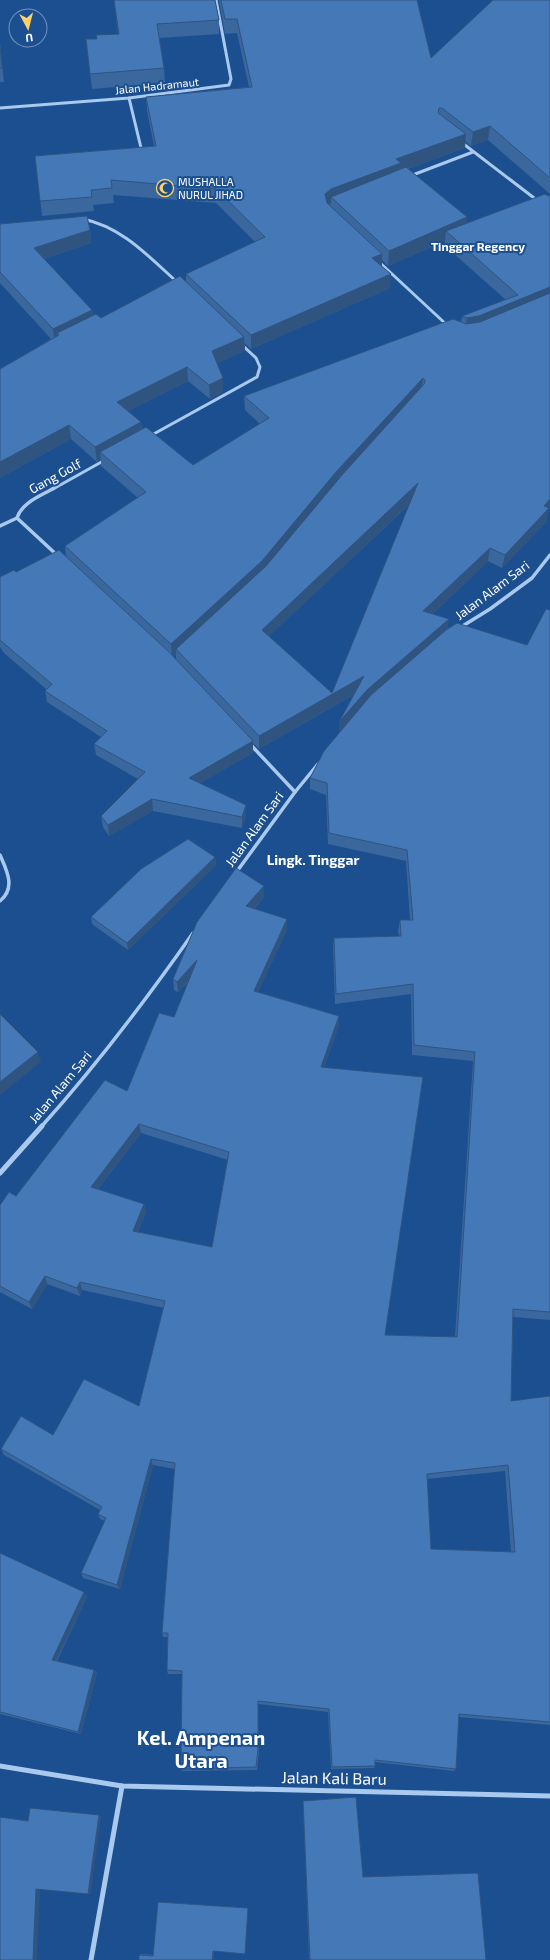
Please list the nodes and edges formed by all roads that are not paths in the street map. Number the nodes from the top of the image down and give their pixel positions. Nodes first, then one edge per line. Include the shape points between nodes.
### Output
1 (216, 0) edge
2 (130, 98) junction
3 (0, 108) edge
4 (456, 138) edge
5 (473, 152) junction
6 (143, 156) edge
7 (406, 178) edge
8 (543, 205) edge
9 (77, 219) edge
10 (374, 257) edge
11 (172, 288) edge
12 (453, 331) edge
13 (239, 342) edge
14 (145, 438) edge
15 (110, 458) edge
16 (17, 518) junction
17 (0, 526) edge
18 (550, 555) edge
19 (62, 560) edge
20 (460, 628) edge
21 (247, 741) edge
22 (321, 761) edge
23 (295, 792) junction
24 (0, 856) edge
25 (232, 878) edge
26 (0, 901) edge
27 (196, 929) edge
28 (0, 1173) edge
29 (0, 1766) edge
30 (122, 1786) junction
31 (550, 1796) edge
32 (91, 1960) edge

1 - 2 street, Jalan Hadramaut via 231,80 229,85
2 - 3 street, Jalan Hadramaut
2 - 6 street
4 - 5 street
5 - 7 street
5 - 8 street
9 - 11 street via 94,220 124,236 179,284
10 - 12 street
13 - 14 street via 256,358 260,367 257,377
15 - 16 street, Gang Golf via 26,504
16 - 17 street
16 - 19 street
18 - 20 street, Jalan Alam Sari via 532,578
21 - 23 street
22 - 23 street, Jalan Alam Sari
23 - 25 street, Jalan Alam Sari
24 - 26 street via 10,875 10,886
27 - 28 street, Jalan Alam Sari via 62,1105
29 - 30 street, Jalan Kali Baru
30 - 31 street, Jalan Kali Baru
30 - 32 street

